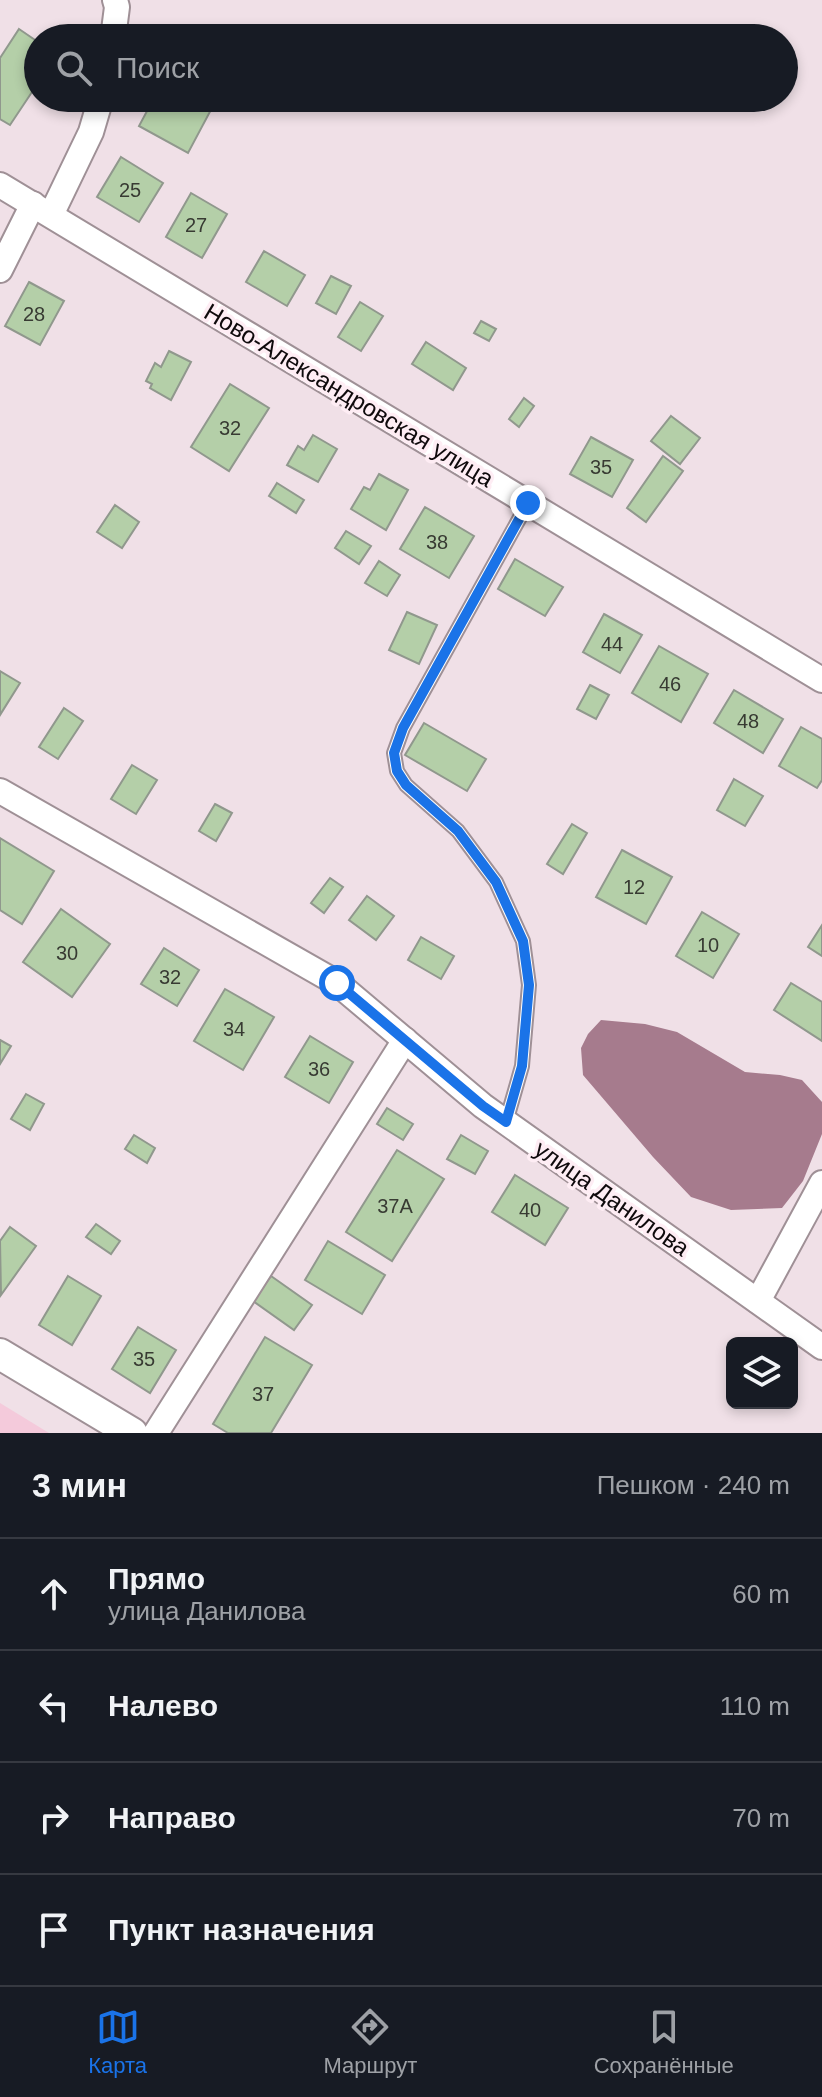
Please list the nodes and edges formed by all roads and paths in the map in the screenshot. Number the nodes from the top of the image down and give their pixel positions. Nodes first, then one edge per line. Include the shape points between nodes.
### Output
1 (115, 0) edge
2 (115, 24) edge
3 (97, 112) edge
4 (0, 185) edge
5 (42, 210) junction
6 (0, 270) edge
7 (528, 503) junction
8 (822, 680) edge
9 (0, 791) edge
10 (405, 1040) junction
11 (506, 1122) junction
12 (822, 1183) edge
13 (758, 1301) junction
14 (822, 1347) edge
15 (0, 1354) edge
16 (132, 1433) edge
17 (156, 1433) edge

1 - 2 street
3 - 5 street via 91,132
4 - 5 street, Ново-Александровская улица
5 - 6 street
5 - 7 street, Ново-Александровская улица
7 - 8 street, Ново-Александровская улица
7 - 11 lane via 394,753 406,785 458,831 496,882 523,941 529,985 522,1066
9 - 10 street, улица Данилова via 337,983
10 - 11 street, улица Данилова
10 - 17 street
11 - 13 street, улица Данилова
12 - 13 street
13 - 14 street, улица Данилова
15 - 16 street

